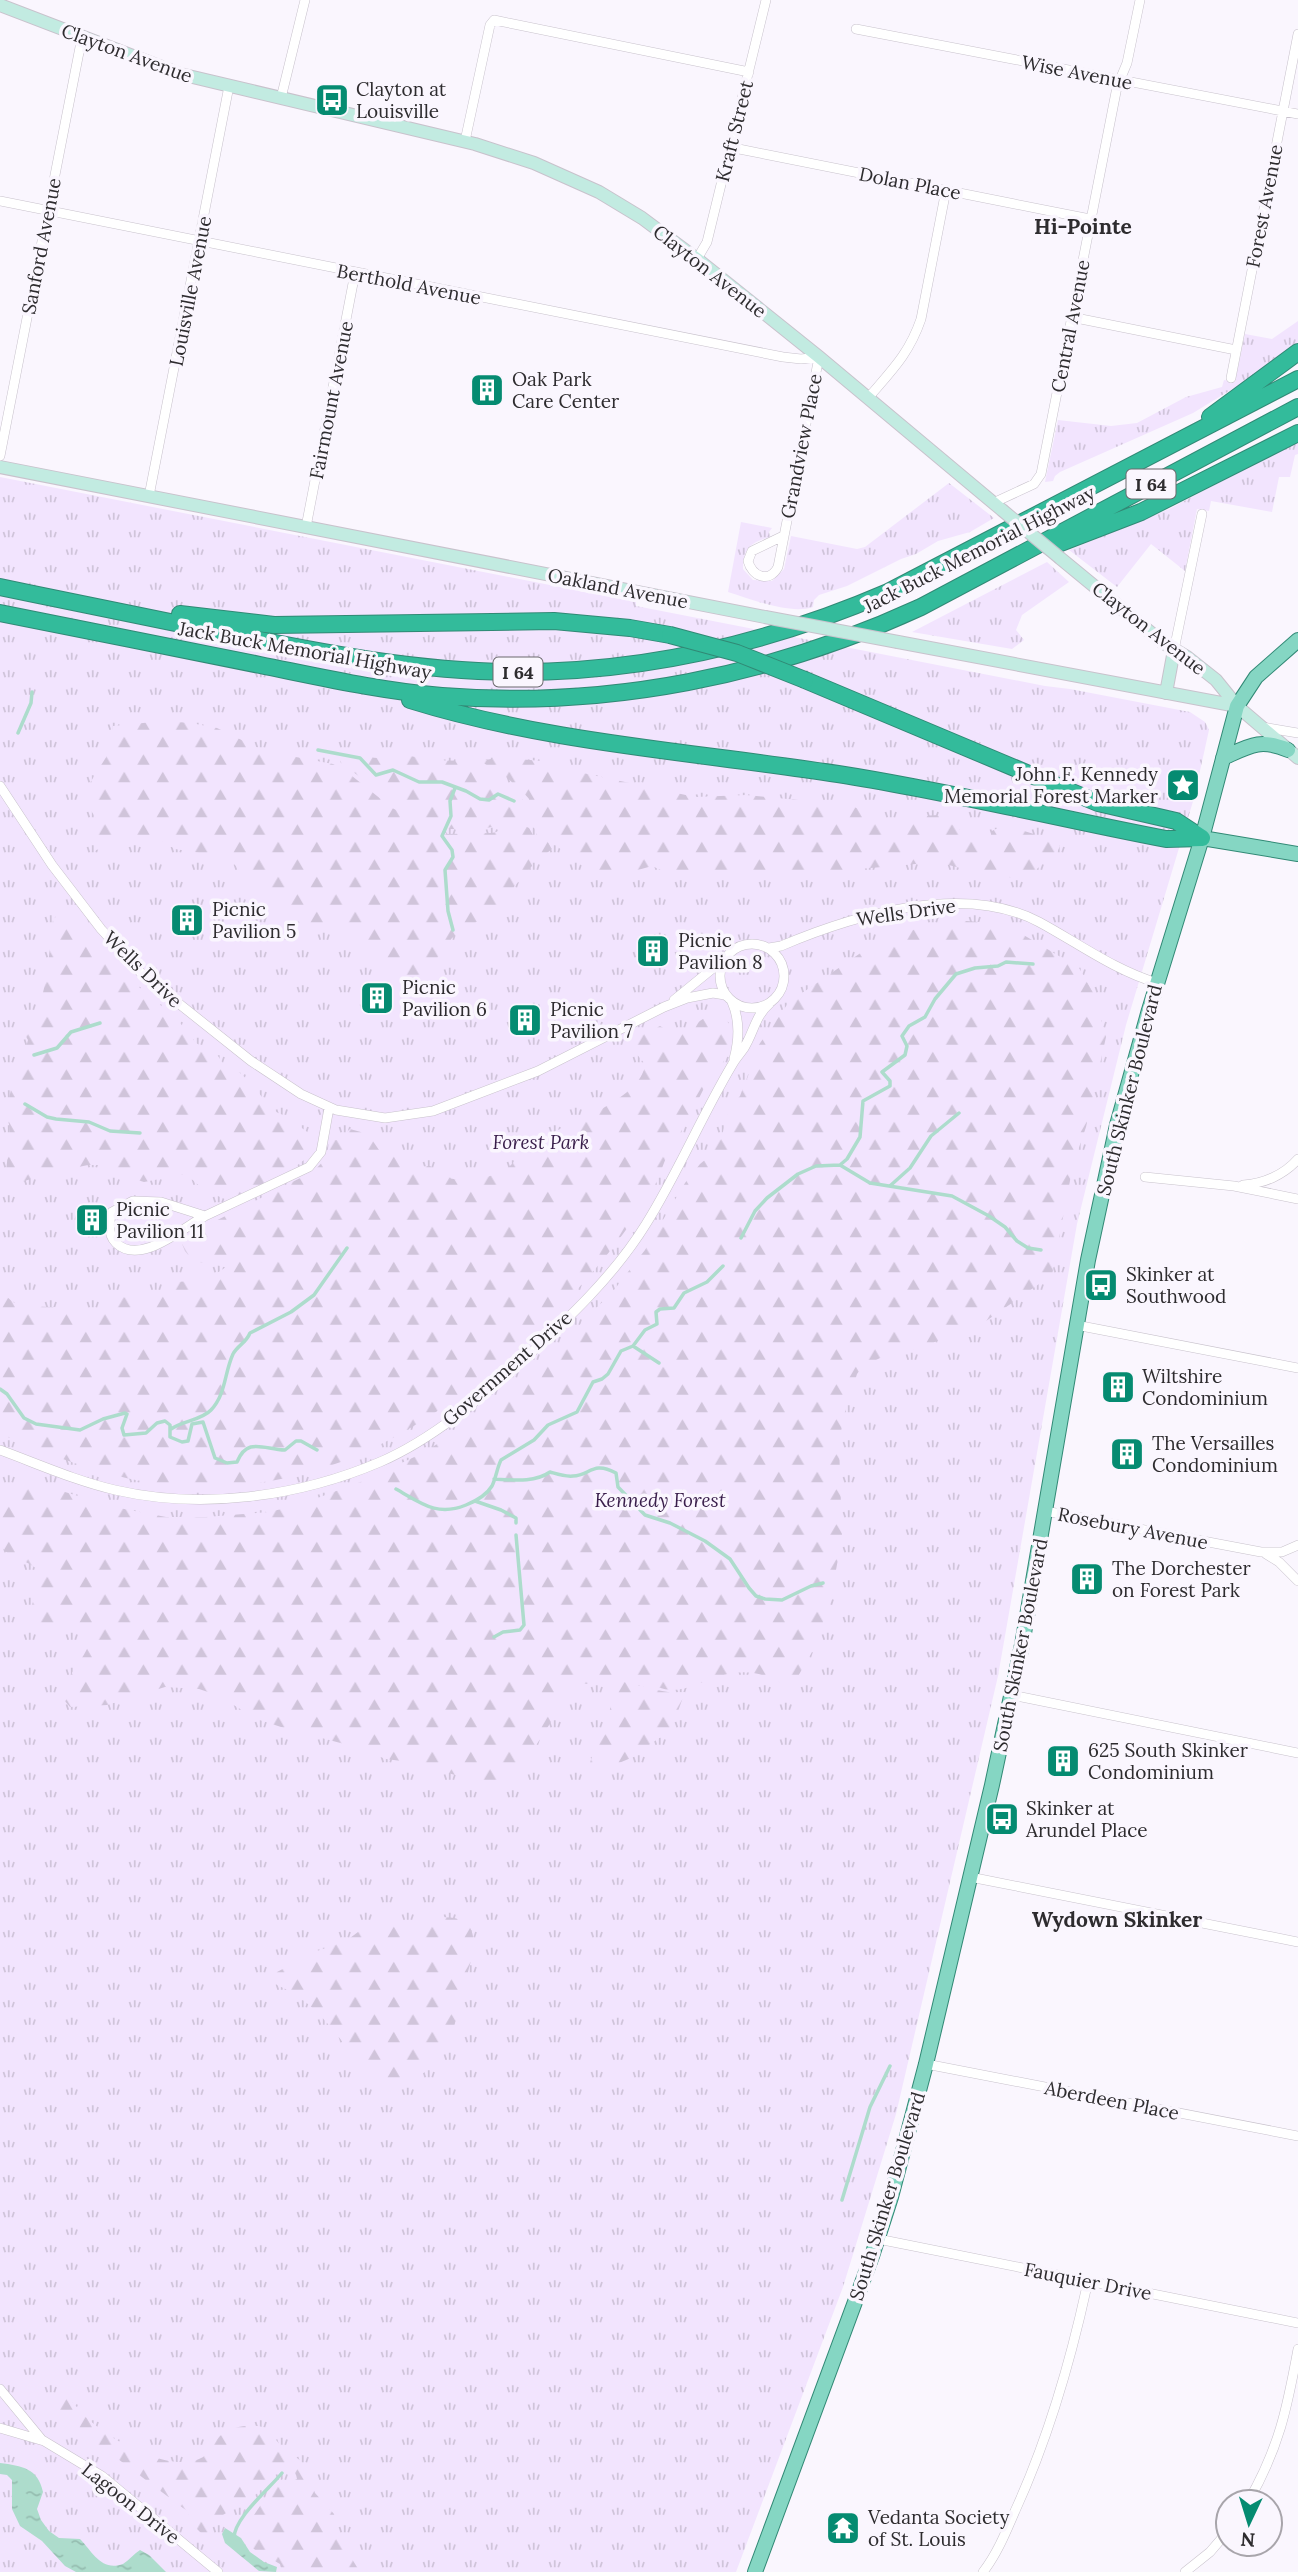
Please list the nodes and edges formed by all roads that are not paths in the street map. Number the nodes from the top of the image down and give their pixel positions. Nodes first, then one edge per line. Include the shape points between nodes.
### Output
1 (305, 0) edge
2 (766, 0) edge
3 (1140, 0) edge
4 (4, 4) edge
5 (856, 29) dead end
6 (1298, 34) edge
7 (82, 37) junction
8 (749, 72) junction
9 (1119, 80) junction
10 (229, 86) junction
11 (281, 99) junction
12 (1283, 111) junction
13 (1298, 114) edge
14 (465, 141) junction
15 (729, 148) junction
16 (946, 190) junction
17 (0, 201) edge
18 (48, 211) junction
19 (1090, 219) junction
20 (200, 241) junction
21 (697, 259) junction
22 (355, 273) junction
23 (1071, 317) junction
24 (1236, 350) junction
25 (1298, 352) edge
26 (819, 357) junction
27 (1230, 378) dead end
28 (1298, 379) edge
29 (868, 398) junction
30 (1298, 407) edge
31 (1298, 433) edge
32 (1191, 435) junction
33 (0, 456) edge
34 (0, 467) edge
35 (149, 496) junction
36 (998, 507) junction
37 (1202, 514) dead end
38 (306, 527) junction
39 (783, 536) junction
40 (1004, 562) junction
41 (0, 587) edge
42 (104, 608) junction
43 (0, 613) edge
44 (1298, 640) edge
45 (1174, 650) junction
46 (365, 686) junction
47 (1166, 693) junction
48 (1237, 706) junction
49 (1262, 727) junction
50 (1298, 733) edge
51 (1293, 754) edge
52 (1223, 758) junction
53 (0, 786) edge
54 (1202, 838) junction
55 (1298, 854) edge
56 (769, 948) junction
57 (725, 958) junction
58 (1157, 983) junction
59 (730, 1000) junction
60 (769, 1003) junction
61 (664, 1007) junction
62 (732, 1064) junction
63 (328, 1108) junction
64 (1298, 1159) edge
65 (1145, 1177) dead end
66 (1234, 1186) junction
67 (1298, 1199) edge
68 (205, 1216) junction
69 (1076, 1325) junction
70 (1298, 1368) edge
71 (0, 1450) edge
72 (1045, 1511) junction
73 (1298, 1545) edge
74 (1261, 1552) junction
75 (1298, 1581) edge
76 (1012, 1695) junction
77 (1298, 1753) edge
78 (970, 1877) junction
79 (1298, 1942) edge
80 (926, 2064) junction
81 (1298, 2136) edge
82 (878, 2239) junction
83 (1088, 2281) junction
84 (1298, 2323) edge
85 (1298, 2349) edge
86 (0, 2389) edge
87 (0, 2428) edge
88 (44, 2441) junction
89 (1256, 2488) edge
90 (1214, 2547) edge
91 (218, 2572) edge
92 (755, 2572) edge
93 (983, 2572) edge
94 (1185, 2572) edge

1 - 11 street
2 - 8 street, Kraft Street
3 - 9 street, Central Avenue
4 - 7 street, Clayton Avenue
5 - 9 street, Wise Avenue
6 - 12 street, Forest Avenue
7 - 10 street, Clayton Avenue via 162,69
7 - 18 street, Sanford Avenue
8 - 14 street via 494,20
8 - 15 street, Kraft Street
9 - 12 street, Wise Avenue
9 - 19 street, Central Avenue
10 - 11 street, Clayton Avenue
10 - 20 street, Louisville Avenue
11 - 14 street, Clayton Avenue
12 - 13 street, Wise Avenue
12 - 24 street, Forest Avenue
14 - 21 street, Clayton Avenue via 534,163 599,192
15 - 16 street, Dolan Place
15 - 21 street, Kraft Street via 707,242
16 - 19 street, Dolan Place
16 - 29 street via 916,335 909,350
17 - 18 street, Berthold Avenue
18 - 20 street, Berthold Avenue
18 - 33 street, Sanford Avenue
19 - 23 street, Central Avenue
20 - 22 street, Berthold Avenue
20 - 35 street, Louisville Avenue
21 - 26 street, Clayton Avenue
22 - 26 street, Berthold Avenue via 783,357
22 - 38 street, Fairmount Avenue
23 - 24 street
23 - 36 street, Central Avenue via 1041,474 1034,484
24 - 27 street, Forest Avenue
25 - 32 highway
26 - 29 street, Clayton Avenue
26 - 39 street, Grandview Place
28 - 32 highway, Jack Buck Memorial Highway / I 64
29 - 36 street, Clayton Avenue
30 - 40 highway, Jack Buck Memorial Highway / I 64
31 - 40 highway via 1141,512
32 - 42 highway, Jack Buck Memorial Highway / I 64 via 934,570 853,607 704,653 556,671 441,668 328,653
34 - 35 street, Oakland Avenue
35 - 38 street, Oakland Avenue
36 - 45 street, Clayton Avenue, bridge
37 - 45 street
38 - 47 street, Oakland Avenue, bridge
39 - 39 street, Grandview Place via 752,551 748,561 753,572 764,577 775,573
40 - 46 highway, Jack Buck Memorial Highway / I 64 via 921,607 848,639 692,682 592,696 516,699 440,696
41 - 42 highway, Jack Buck Memorial Highway / I 64
42 - 54 highway, bridge via 274,625 554,621 670,635 737,653 1098,803 1176,821
43 - 46 highway, Jack Buck Memorial Highway / I 64
44 - 48 main road, South Skinker Boulevard via 1256,677
45 - 47 street
45 - 48 street, Clayton Avenue via 1216,680
46 - 54 highway via 456,714 526,728 843,775 1172,840
47 - 48 street, Oakland Avenue
48 - 49 street, Clayton Avenue
48 - 52 main road, South Skinker Boulevard
49 - 50 street
49 - 51 street, Clayton Avenue
51 - 52 main road via 1270,743 1258,743
52 - 54 main road, South Skinker Boulevard
53 - 63 street, Wells Drive via 52,865 126,958 251,1061
54 - 55 main road
54 - 58 main road, South Skinker Boulevard
56 - 57 street via 740,946
56 - 58 street, Wells Drive via 854,918 973,904 1037,921 1119,968
56 - 60 street via 785,975 781,991
57 - 59 street via 721,983
57 - 61 street, Wells Drive
58 - 69 main road, South Skinker Boulevard via 1112,1145
59 - 60 street via 755,1008
59 - 61 street, Wells Drive via 720,993 707,993
59 - 62 street, Government Drive via 738,1027
60 - 62 street, Government Drive via 757,1016
61 - 63 street, Wells Drive via 538,1071 433,1111 385,1118
62 - 71 street, Government Drive via 645,1227 591,1295 463,1410 380,1461 283,1491 238,1498 191,1498 114,1490
63 - 68 street via 320,1152 309,1167
64 - 66 street via 1283,1172 1254,1185
65 - 66 street
66 - 67 street
68 - 68 street via 148,1249 133,1252 113,1239 110,1225 112,1212 140,1200
69 - 70 street
69 - 72 main road, South Skinker Boulevard
72 - 74 street, Rosebury Avenue
72 - 76 main road, South Skinker Boulevard
73 - 74 street via 1282,1552
74 - 75 street
76 - 77 street
76 - 78 main road, South Skinker Boulevard
78 - 79 street
78 - 80 main road, South Skinker Boulevard
80 - 81 street, Aberdeen Place
80 - 82 main road, South Skinker Boulevard
82 - 83 street, Fauquier Drive
82 - 92 main road, South Skinker Boulevard
83 - 84 street, Fauquier Drive
83 - 93 street via 1066,2375 1042,2446
85 - 89 street via 1282,2430
86 - 88 street
87 - 88 street, Lagoon Drive
88 - 91 street, Lagoon Drive via 102,2476
90 - 94 street

